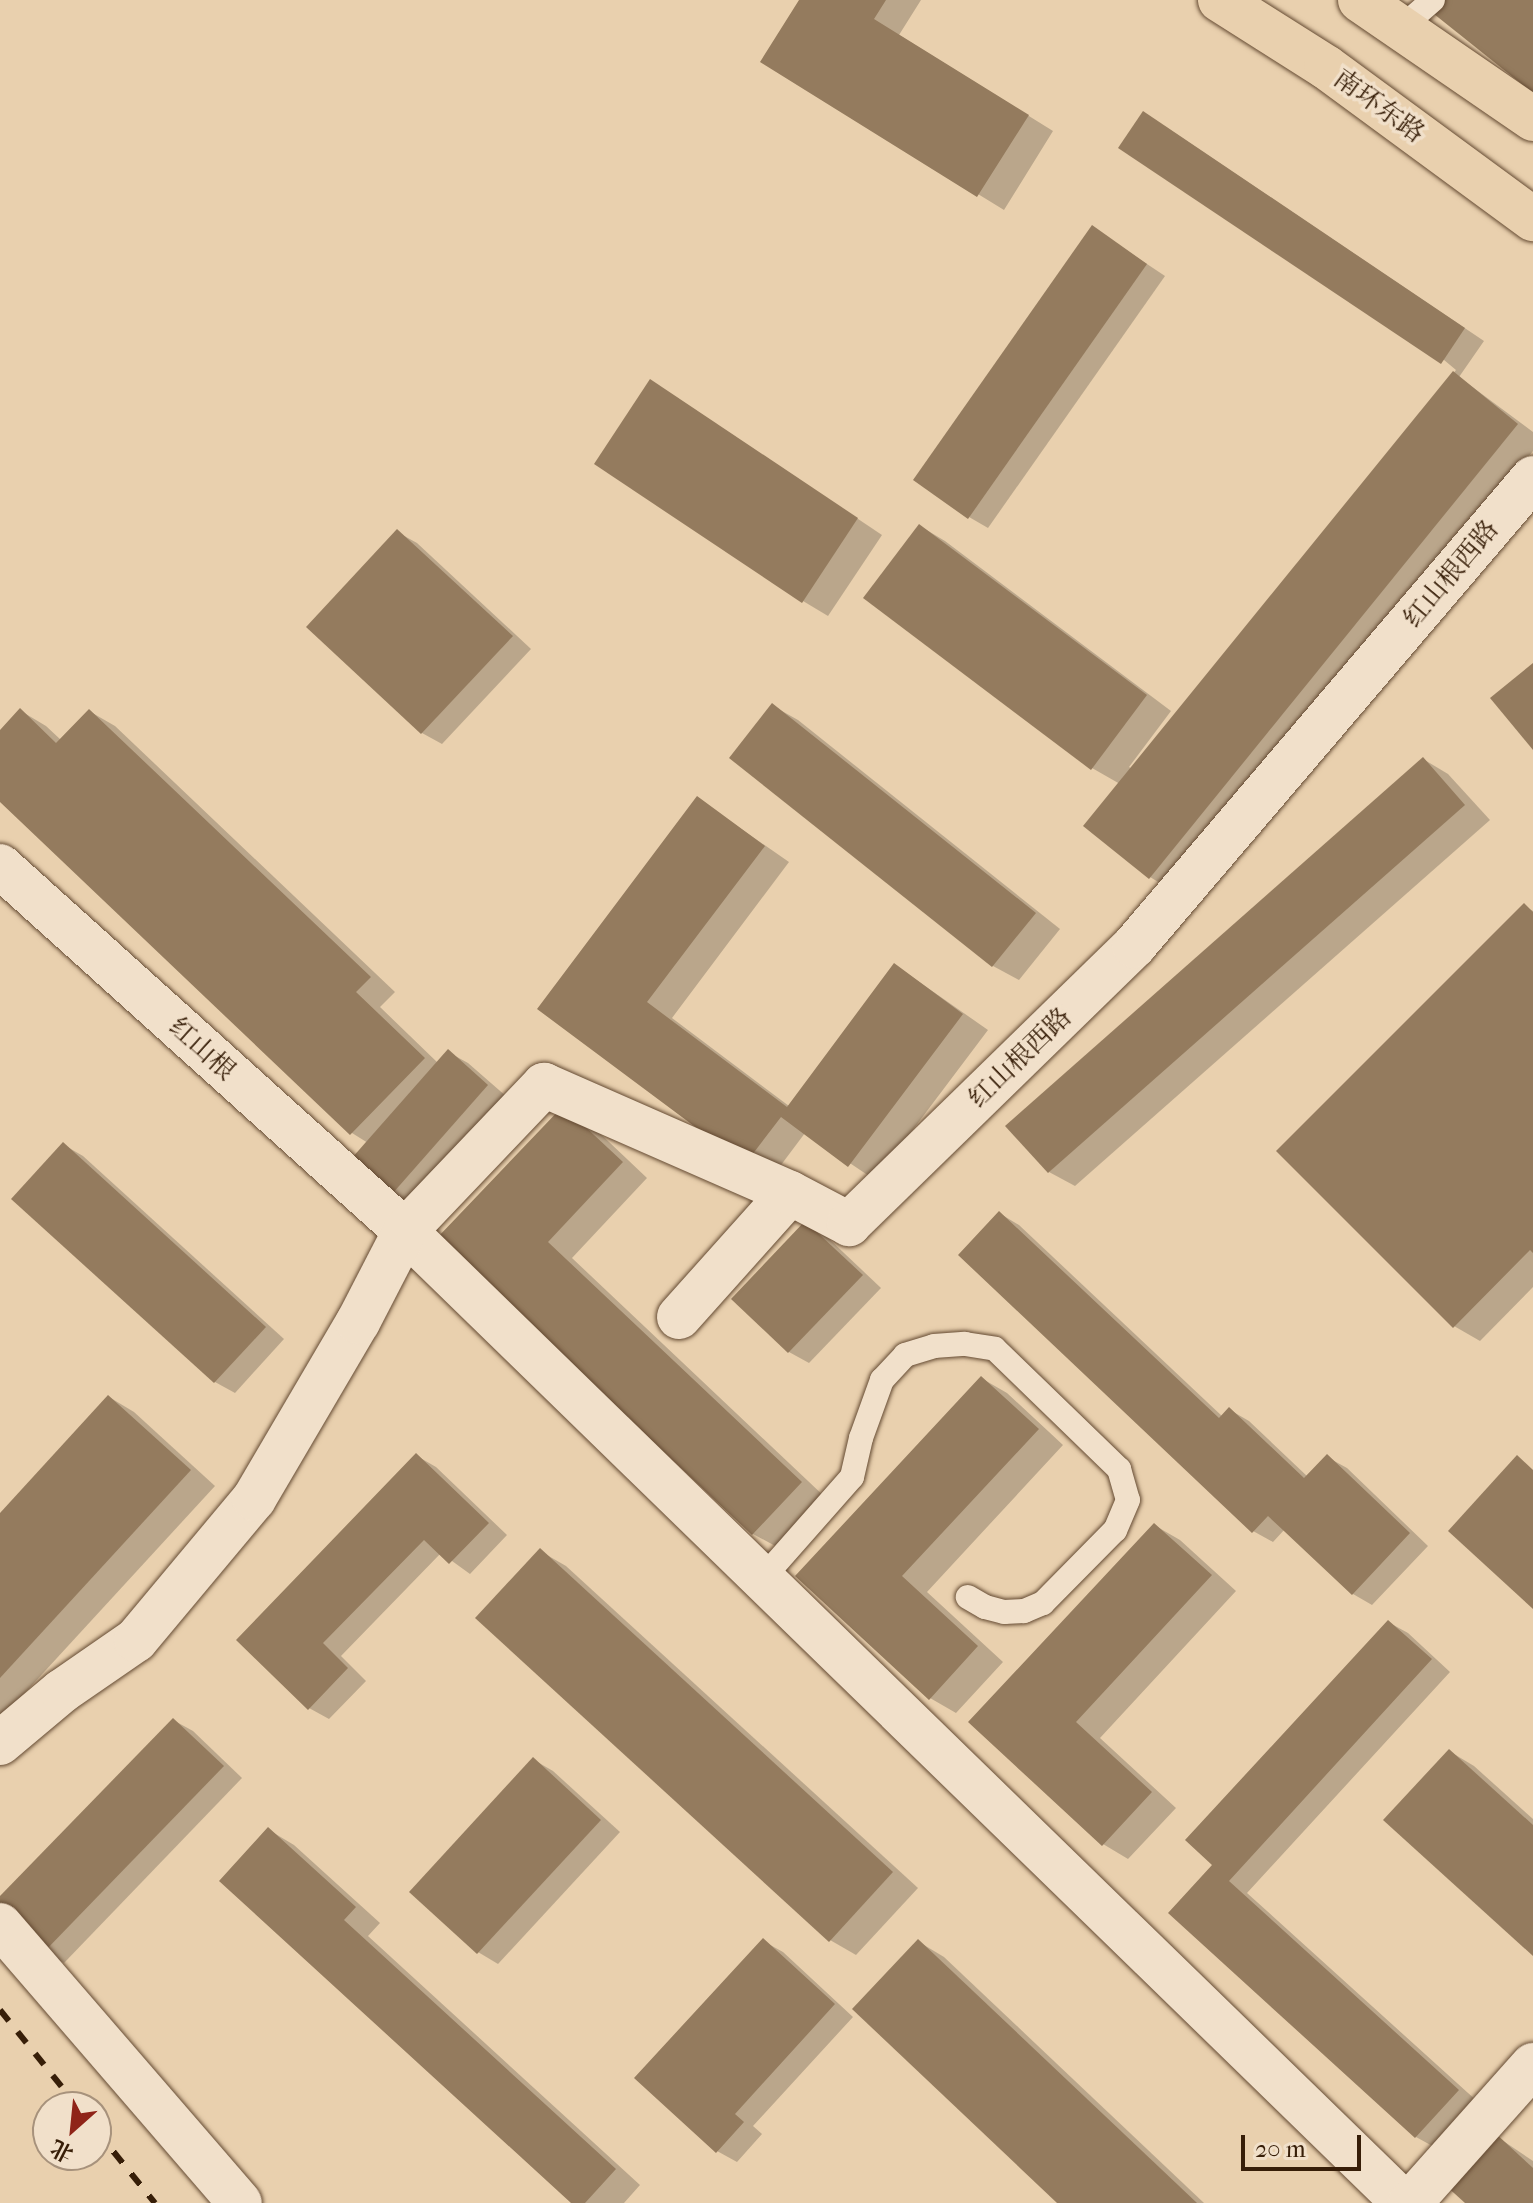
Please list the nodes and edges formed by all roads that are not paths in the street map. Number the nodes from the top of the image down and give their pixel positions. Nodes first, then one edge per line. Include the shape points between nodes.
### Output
1 (1220, 0) edge
2 (1360, 0) edge
3 (1418, 14) edge
4 (1533, 119) edge
5 (1533, 219) edge
6 (1533, 478) edge
7 (0, 866) edge
8 (790, 1193) junction
9 (405, 1231) junction
10 (679, 1317) dead end
11 (762, 1579) junction
12 (968, 1597) dead end
13 (0, 1743) edge
14 (0, 1925) edge
15 (1533, 2065) edge
16 (240, 2203) edge
17 (1404, 2203) edge
18 (1410, 2203) edge

1 - 5 highway, 南环东路 via 1326,67
2 - 3 highway
3 - 4 highway
6 - 8 street, 红山根西路 via 1134,946 849,1224
7 - 9 street, 红山根
8 - 9 street, 红山根西路 via 544,1085
8 - 10 street
9 - 11 street, 红山根
9 - 13 street via 254,1499 136,1640 62,1691
11 - 12 lane via 852,1477 882,1380 905,1355 965,1344 995,1349 1119,1469 1128,1500 1115,1530 1043,1603 1004,1612
11 - 17 street, 红山根
14 - 16 street
15 - 18 street

